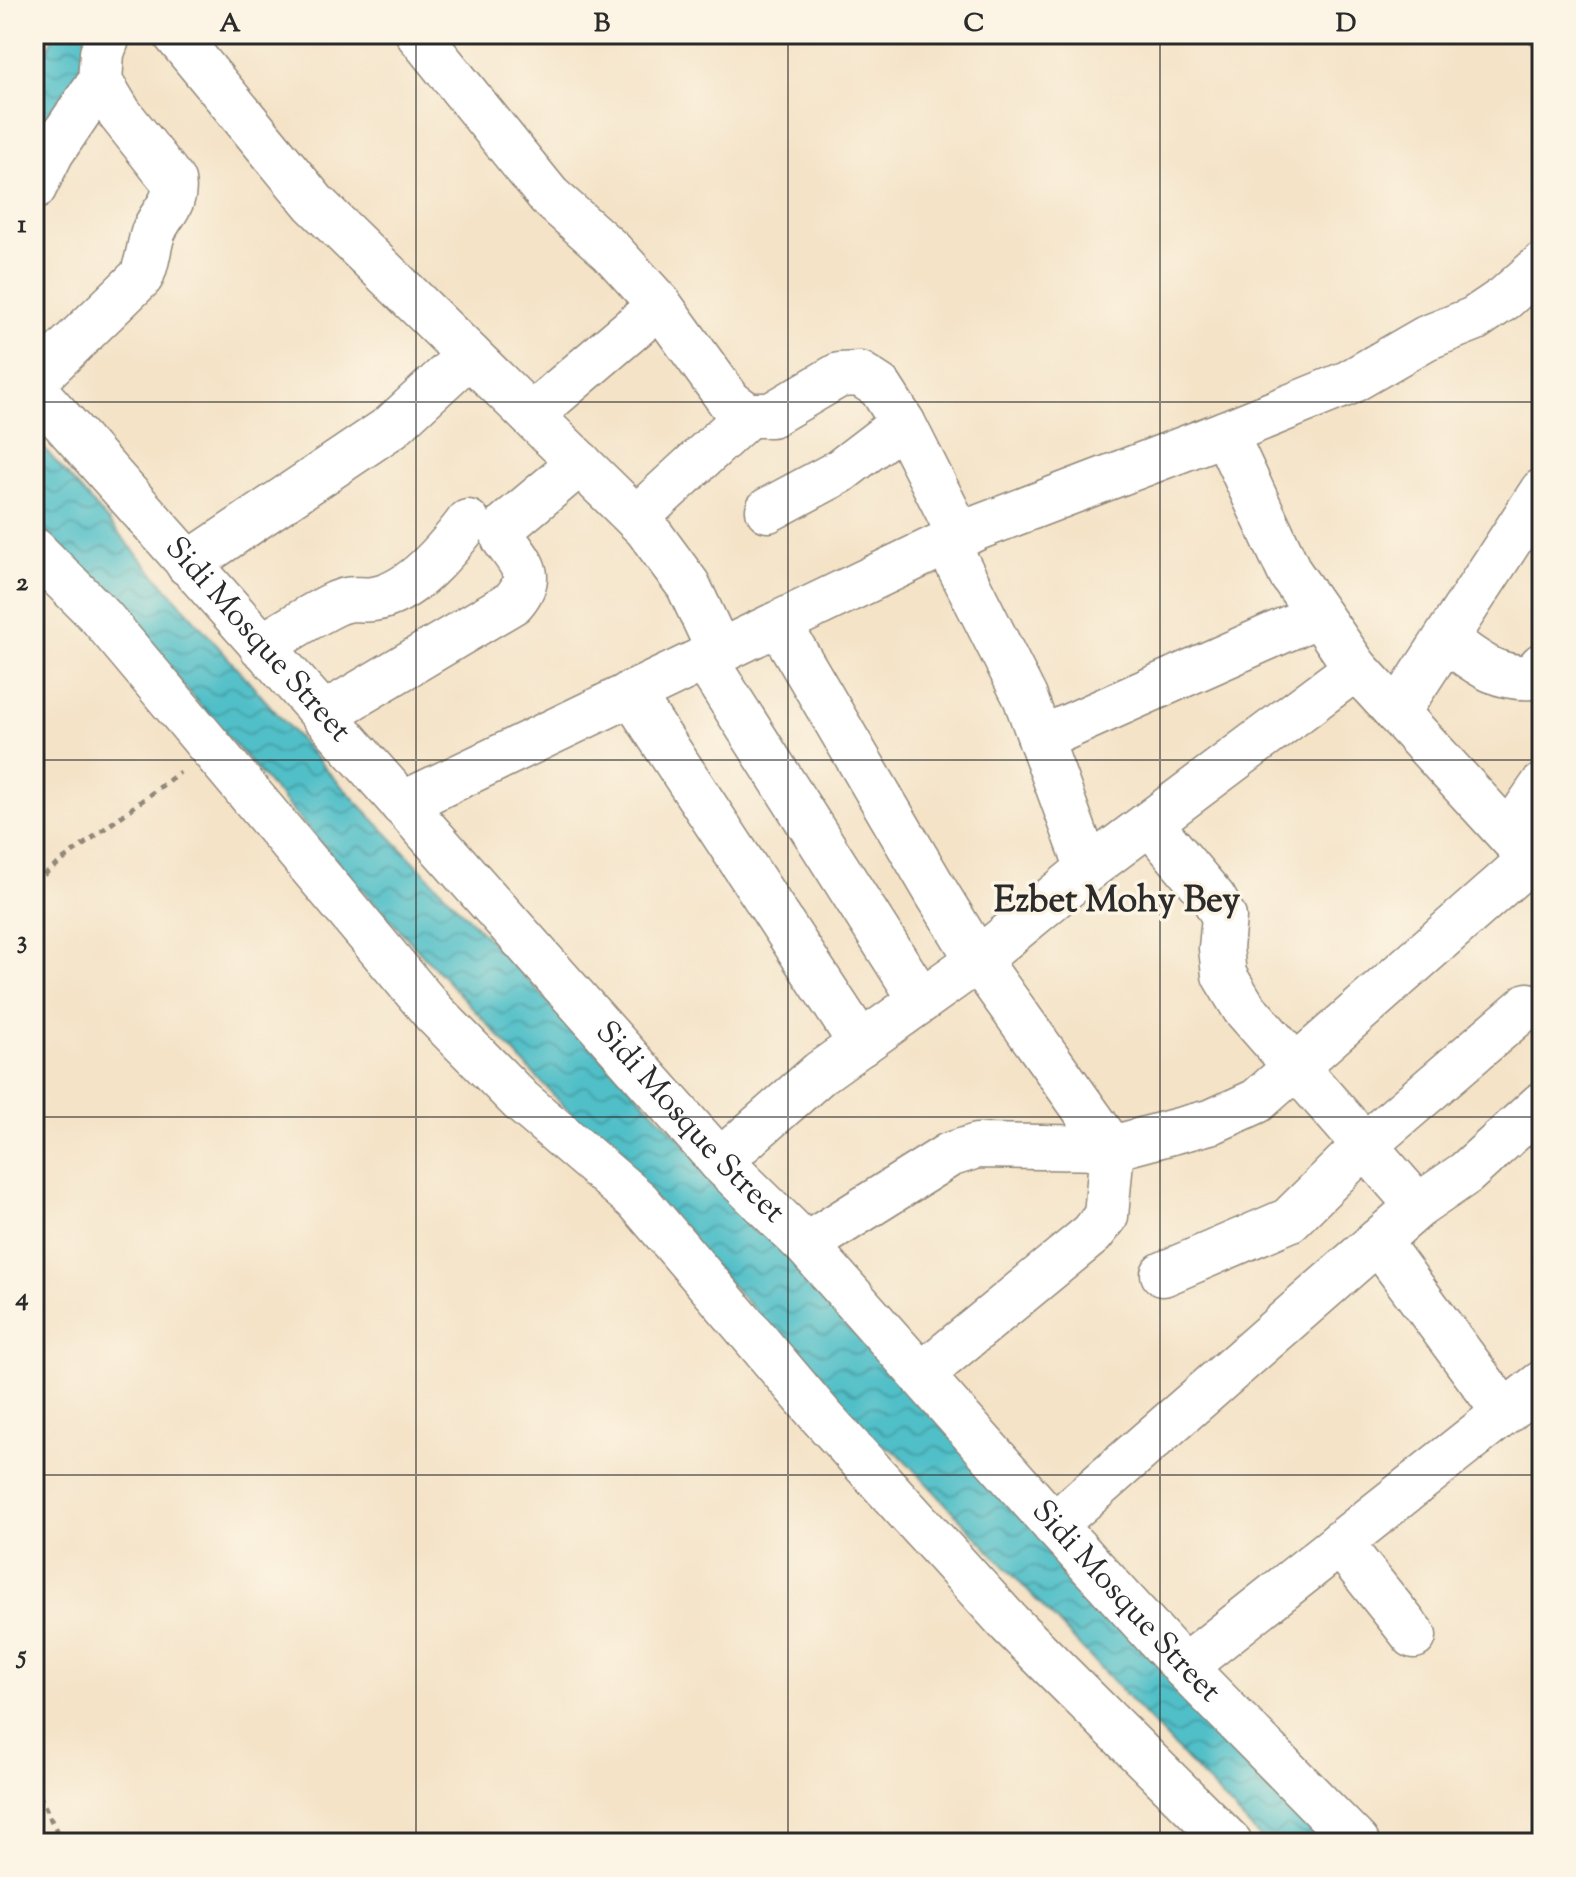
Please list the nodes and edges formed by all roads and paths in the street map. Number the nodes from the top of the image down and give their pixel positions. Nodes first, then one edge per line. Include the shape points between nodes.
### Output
1 (109, 34) edge
2 (175, 34) edge
3 (418, 34) edge
4 (1521, 34) edge
5 (1542, 50) edge
6 (100, 81) junction
7 (34, 188) edge
8 (1542, 265) edge
9 (660, 305) junction
10 (469, 355) junction
11 (34, 381) edge
12 (34, 389) edge
13 (531, 415) junction
14 (748, 415) junction
15 (903, 423) junction
16 (1225, 433) junction
17 (580, 463) junction
18 (1542, 491) edge
19 (768, 510) dead end
20 (636, 518) junction
21 (468, 522) dead end
22 (954, 539) junction
23 (34, 550) edge
24 (188, 564) junction
25 (1318, 615) junction
26 (779, 624) junction
27 (1446, 640) junction
28 (261, 646) junction
29 (711, 654) junction
30 (1542, 665) edge
31 (1356, 668) junction
32 (631, 693) junction
33 (1397, 713) junction
34 (323, 715) junction
35 (1040, 739) junction
36 (210, 748) junction
37 (1542, 786) edge
38 (402, 804) junction
39 (1150, 823) junction
40 (1528, 855) edge
41 (1088, 869) junction
42 (34, 882) edge
43 (978, 960) junction
44 (921, 1000) junction
45 (1528, 1005) dead end
46 (861, 1044) junction
47 (1297, 1066) junction
48 (1542, 1104) edge
49 (1365, 1145) junction
50 (1112, 1148) junction
51 (720, 1161) junction
52 (1418, 1206) junction
53 (1378, 1241) junction
54 (806, 1245) junction
55 (1163, 1274) dead end
56 (921, 1375) junction
57 (1542, 1383) edge
58 (1504, 1412) junction
59 (1054, 1525) junction
60 (1340, 1543) junction
61 (1414, 1636) dead end
62 (1184, 1667) junction
63 (34, 1784) edge
64 (62, 1843) edge
65 (1230, 1843) edge
66 (1357, 1843) edge

1 - 6 street
2 - 10 street via 314,203
3 - 9 street via 549,196 611,251
4 - 5 path
6 - 7 street
6 - 11 street via 175,191 154,231 141,277
8 - 16 street via 1474,319 1426,338 1348,383
9 - 13 street
9 - 14 street via 730,402
10 - 13 street
10 - 24 street via 391,427
12 - 24 street, Sidi Mosque Street
13 - 17 street
14 - 15 street via 771,415 839,375 860,374 880,387
14 - 20 street
15 - 19 street via 839,472
15 - 22 street
16 - 22 street
16 - 25 street via 1290,573
17 - 20 street
17 - 34 street via 506,525 504,539 527,576 513,602
18 - 27 street
20 - 29 street via 688,585
21 - 28 street via 444,555 397,590 336,604
22 - 26 street
22 - 35 street
23 - 36 street via 101,617
24 - 28 street, Sidi Mosque Street
25 - 31 street
25 - 35 street
26 - 29 street
26 - 43 street
27 - 30 street via 1509,678 1531,677
27 - 33 street
28 - 34 street, Sidi Mosque Street
29 - 32 street
29 - 44 street
31 - 33 street
31 - 39 street
32 - 38 street
32 - 46 street
33 - 40 street
34 - 38 street, Sidi Mosque Street
35 - 41 street
36 - 42 path
36 - 65 street via 434,1013 521,1101 639,1202 821,1416 1010,1624
37 - 40 street
38 - 51 street, Sidi Mosque Street
39 - 41 street
39 - 47 street via 1214,899 1224,917 1224,975 1244,1008
40 - 47 street
41 - 43 street
43 - 44 street
43 - 50 street
44 - 46 street
45 - 49 street
46 - 51 street
47 - 49 street
47 - 50 street via 1238,1112
48 - 52 street via 1466,1173
49 - 52 street
49 - 55 street via 1289,1220
50 - 54 street via 977,1146 949,1155
50 - 56 street via 1106,1216 1092,1234
51 - 54 street, Sidi Mosque Street
52 - 53 street
53 - 58 street
53 - 59 street
54 - 56 street, Sidi Mosque Street
56 - 59 street, Sidi Mosque Street
57 - 58 street
58 - 60 street
59 - 62 street, Sidi Mosque Street
60 - 61 street
60 - 62 street
62 - 66 street, Sidi Mosque Street
63 - 64 path

